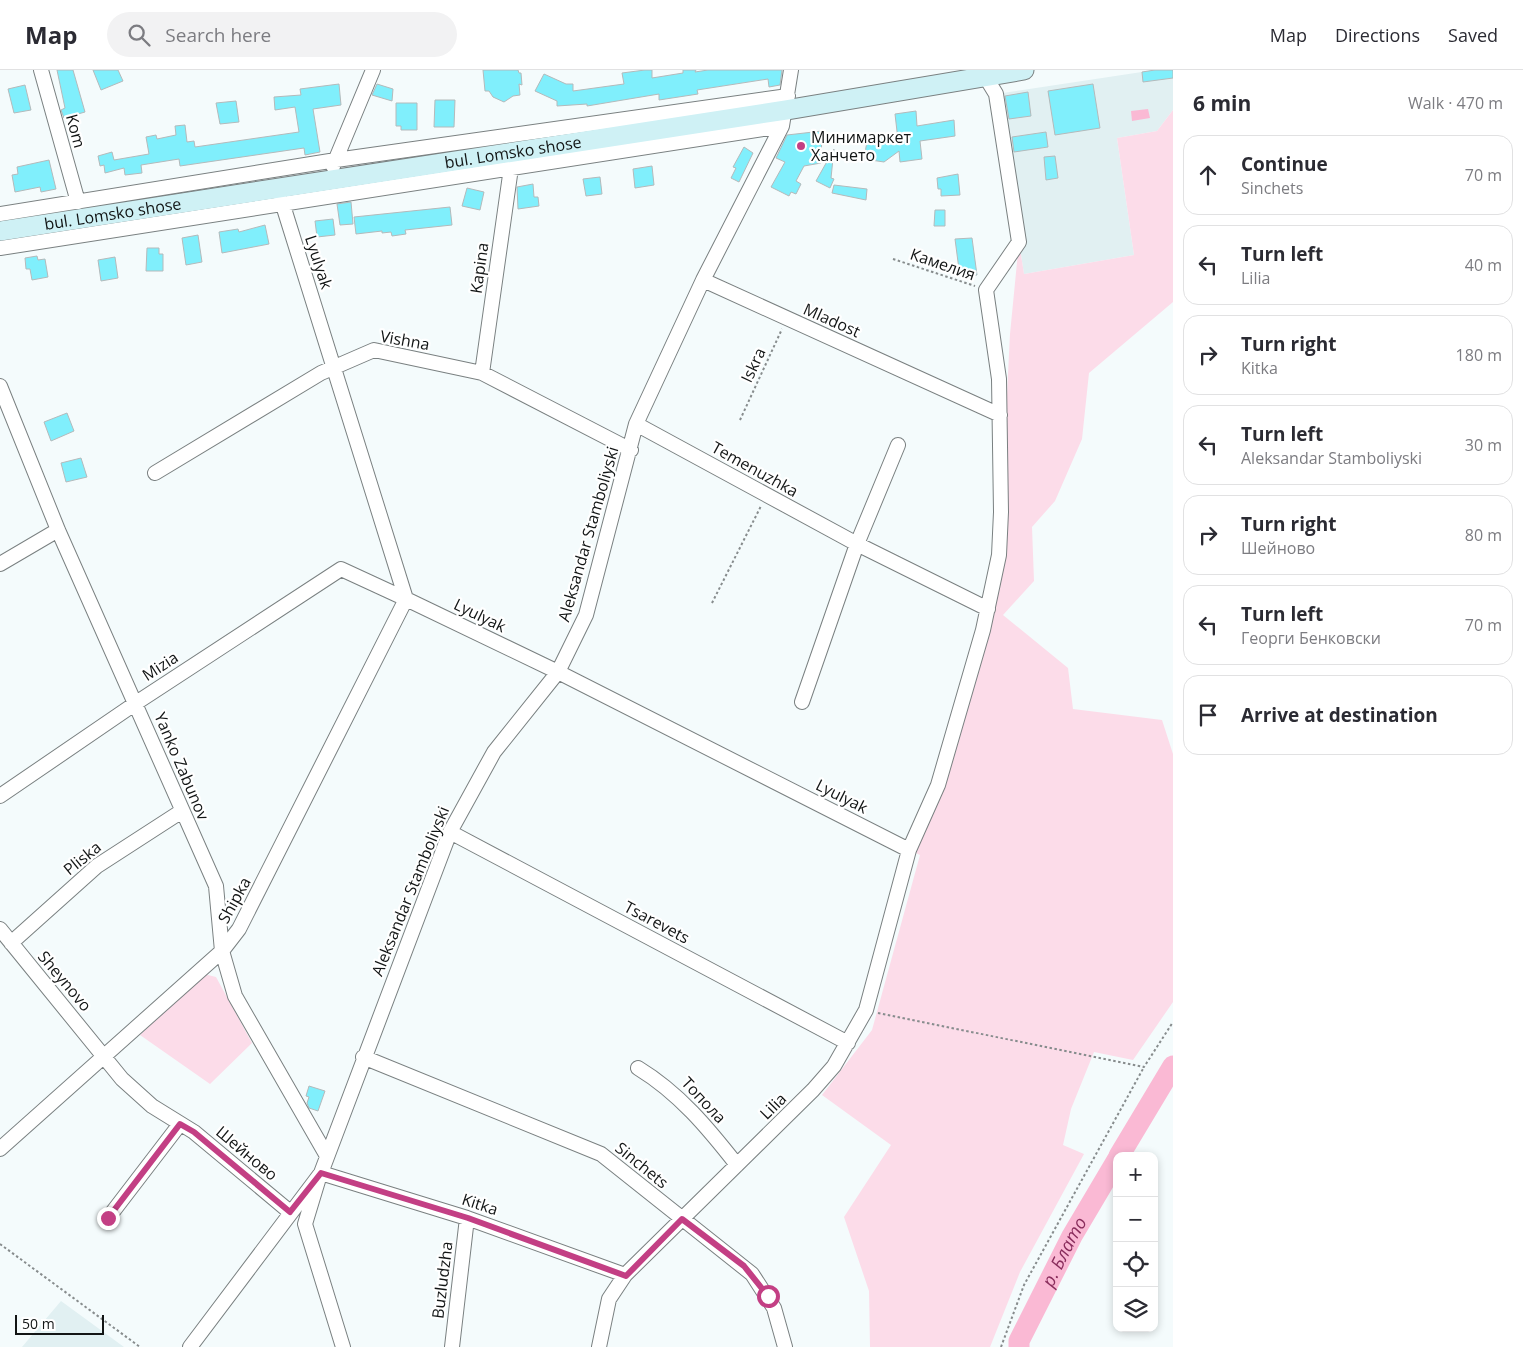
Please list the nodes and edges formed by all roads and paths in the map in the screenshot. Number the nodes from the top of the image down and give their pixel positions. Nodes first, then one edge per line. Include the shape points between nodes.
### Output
1 (42, 70) edge
2 (373, 70) edge
3 (790, 70) edge
4 (1024, 70) edge
5 (986, 76) junction
6 (785, 111) junction
7 (336, 160) junction
8 (511, 168) junction
9 (328, 179) junction
10 (351, 184) junction
11 (78, 202) junction
12 (282, 202) junction
13 (0, 214) edge
14 (0, 231) edge
15 (0, 248) edge
16 (893, 258) dead end
17 (703, 280) junction
18 (986, 290) junction
19 (787, 319) junction
20 (334, 367) junction
21 (482, 373) junction
22 (0, 386) edge
23 (1000, 415) junction
24 (6, 419) edge
25 (740, 420) dead end
26 (636, 424) junction
27 (898, 445) dead end
28 (631, 450) junction
29 (155, 473) dead end
30 (767, 495) junction
31 (58, 530) junction
32 (856, 544) junction
33 (0, 564) edge
34 (406, 599) junction
35 (712, 603) dead end
36 (988, 609) junction
37 (558, 672) junction
38 (802, 702) dead end
39 (136, 703) junction
40 (0, 796) edge
41 (182, 811) junction
42 (450, 832) junction
43 (909, 850) junction
44 (0, 929) edge
45 (11, 944) junction
46 (222, 951) junction
47 (866, 1010) junction
48 (1173, 1022) edge
49 (848, 1043) junction
50 (105, 1055) junction
51 (363, 1057) junction
52 (1144, 1067) junction
53 (638, 1068) dead end
54 (180, 1124) junction
55 (0, 1149) edge
56 (327, 1156) junction
57 (737, 1165) junction
58 (321, 1173) junction
59 (290, 1212) junction
60 (108, 1218) dead end
61 (468, 1218) junction
62 (682, 1219) junction
63 (0, 1244) edge
64 (626, 1276) junction
65 (140, 1347) edge
66 (190, 1347) edge
67 (343, 1347) edge
68 (452, 1347) edge
69 (599, 1347) edge
70 (785, 1347) edge
71 (1001, 1347) edge

1 - 11 street, Kom
2 - 7 street
3 - 6 street
4 - 5 main road, bul. Lomsko shose
5 - 6 main road, bul. Lomsko shose
5 - 18 street via 996,94 1019,242
6 - 7 street
6 - 8 street
6 - 10 main road, bul. Lomsko shose
6 - 17 street, Aleksandar Stamboliyski
7 - 9 street
7 - 11 street
8 - 10 street
8 - 21 street, Kapina
9 - 10 main road, bul. Lomsko shose
9 - 14 main road, bul. Lomsko shose
10 - 12 street
11 - 13 street
12 - 15 street
12 - 20 street, Lyulyak
16 - 18 path, Камелия
17 - 19 street, Mladost
17 - 26 street, Aleksandar Stamboliyski
18 - 23 street, Lilia via 999,379
19 - 23 street, Mladost
19 - 25 path, Iskra
20 - 21 street, Vishna via 374,350
20 - 29 street, Vishna
20 - 34 street, Lyulyak
21 - 28 street, Vishna
22 - 24 street, Yanko Zabunov
23 - 36 street, Lilia via 999,555
24 - 31 street, Yanko Zabunov
26 - 28 street, Aleksandar Stamboliyski
26 - 30 street, Temenuzhka
27 - 32 street
28 - 37 street, Aleksandar Stamboliyski via 586,615
30 - 32 street, Temenuzhka
30 - 35 path
31 - 33 street
31 - 39 street, Yanko Zabunov
32 - 36 street, Temenuzhka
32 - 38 street
34 - 37 street, Lyulyak
34 - 39 street, Mizia via 341,569
34 - 46 street, Shipka via 259,892 239,929
36 - 43 street, Lilia via 978,654 938,785
37 - 42 street, Aleksandar Stamboliyski via 494,752
37 - 43 street, Lyulyak
39 - 40 street, Mizia
39 - 41 street, Yanko Zabunov
41 - 45 street, Pliska via 97,866
41 - 46 street, Yanko Zabunov via 216,886
42 - 49 street, Tsarevets
42 - 51 street, Aleksandar Stamboliyski
43 - 47 street, Lilia
44 - 45 street, Sheynovo
45 - 50 street, Sheynovo
46 - 50 street, Shipka
46 - 56 street, Yanko Zabunov via 235,996
47 - 49 street, Lilia
47 - 52 path
48 - 52 path
49 - 57 street, Lilia via 814,1090
50 - 54 street, Sheynovo via 122,1079 146,1101
50 - 55 street, Shipka
51 - 56 street, Aleksandar Stamboliyski
51 - 62 street, Sinchets via 601,1154
52 - 71 path via 1024,1285
53 - 57 street, Топола via 661,1081 681,1099
54 - 59 street, Шейново
54 - 60 street
56 - 58 street, Aleksandar Stamboliyski
57 - 62 street, Lilia
58 - 59 street, Aleksandar Stamboliyski
58 - 61 street, Kitka
58 - 67 street via 305,1224
59 - 66 street, Aleksandar Stamboliyski
61 - 64 street, Kitka
61 - 68 street, Buzludzha
62 - 64 street, Lilia
62 - 70 street, Sinchets via 744,1266 761,1284 774,1308
63 - 65 path
64 - 69 street, Lilia via 609,1299

